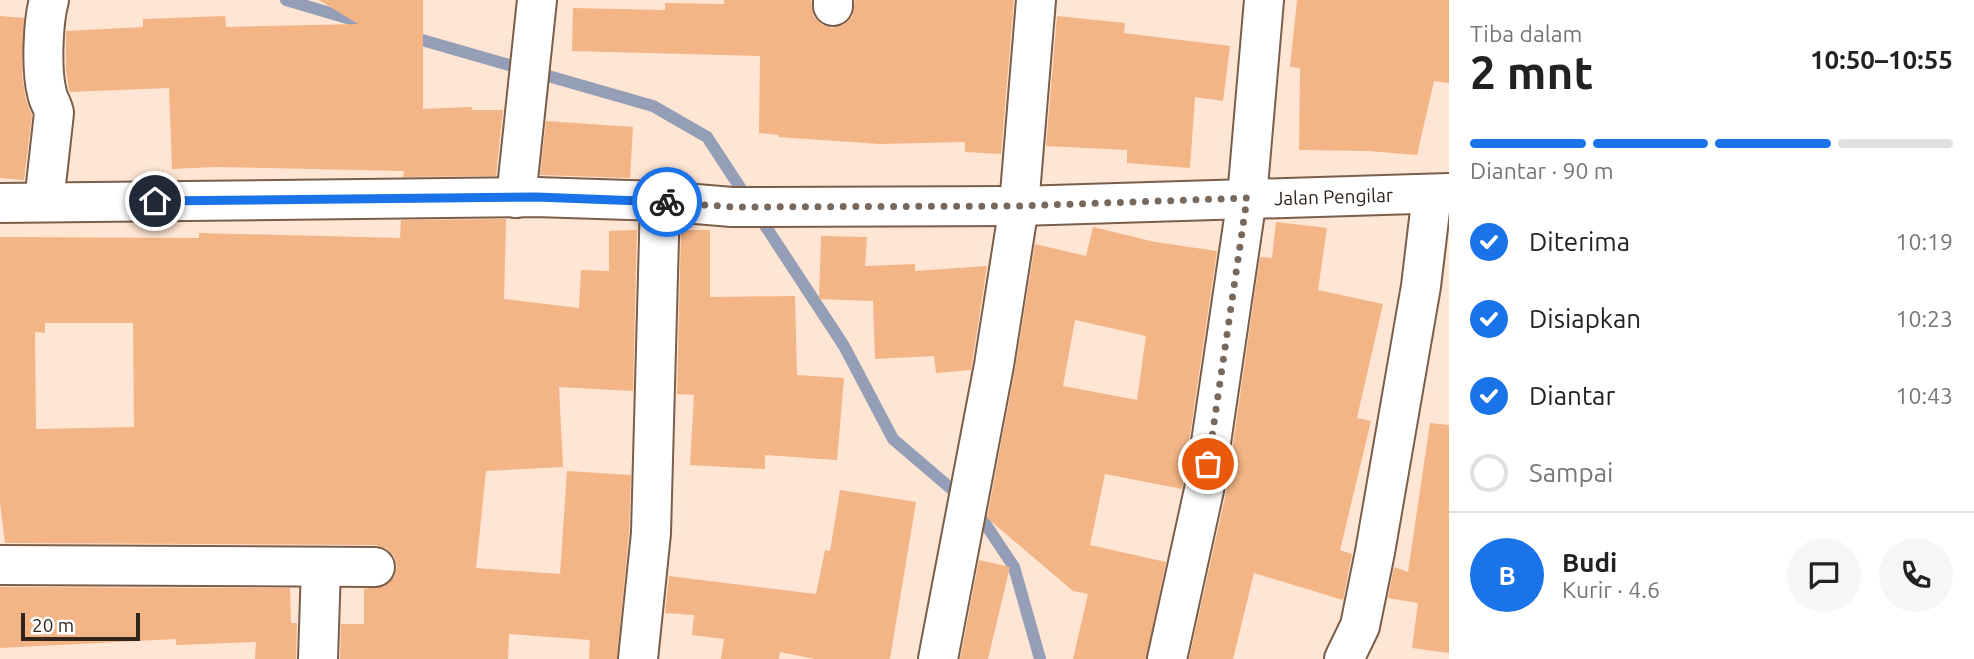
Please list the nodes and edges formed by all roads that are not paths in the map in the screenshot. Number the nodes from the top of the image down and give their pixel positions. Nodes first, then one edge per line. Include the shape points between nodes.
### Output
1 (49, 0) edge
2 (537, 0) edge
3 (1036, 0) edge
4 (1264, 0) edge
5 (1441, 194) edge
6 (516, 198) junction
7 (1247, 198) junction
8 (660, 201) junction
9 (44, 202) junction
10 (0, 203) edge
11 (1018, 206) junction
12 (0, 565) edge
13 (321, 567) junction
14 (375, 567) dead end
15 (318, 659) edge
16 (638, 659) edge
17 (938, 659) edge
18 (1167, 659) edge
19 (1344, 659) edge

1 - 9 street via 45,81 54,113
2 - 6 street
3 - 11 street
4 - 7 street
5 - 7 street, Jalan Pengilar
5 - 19 street via 1360,626
6 - 8 street, Jalan Pengilar
6 - 9 street, Jalan Pengilar
7 - 11 street, Jalan Pengilar
7 - 18 street via 1204,490
8 - 11 street, Jalan Pengilar via 732,207
8 - 16 street via 651,533
9 - 10 street, Jalan Pengilar
11 - 17 street via 994,365
12 - 13 street
13 - 14 street
13 - 15 street

